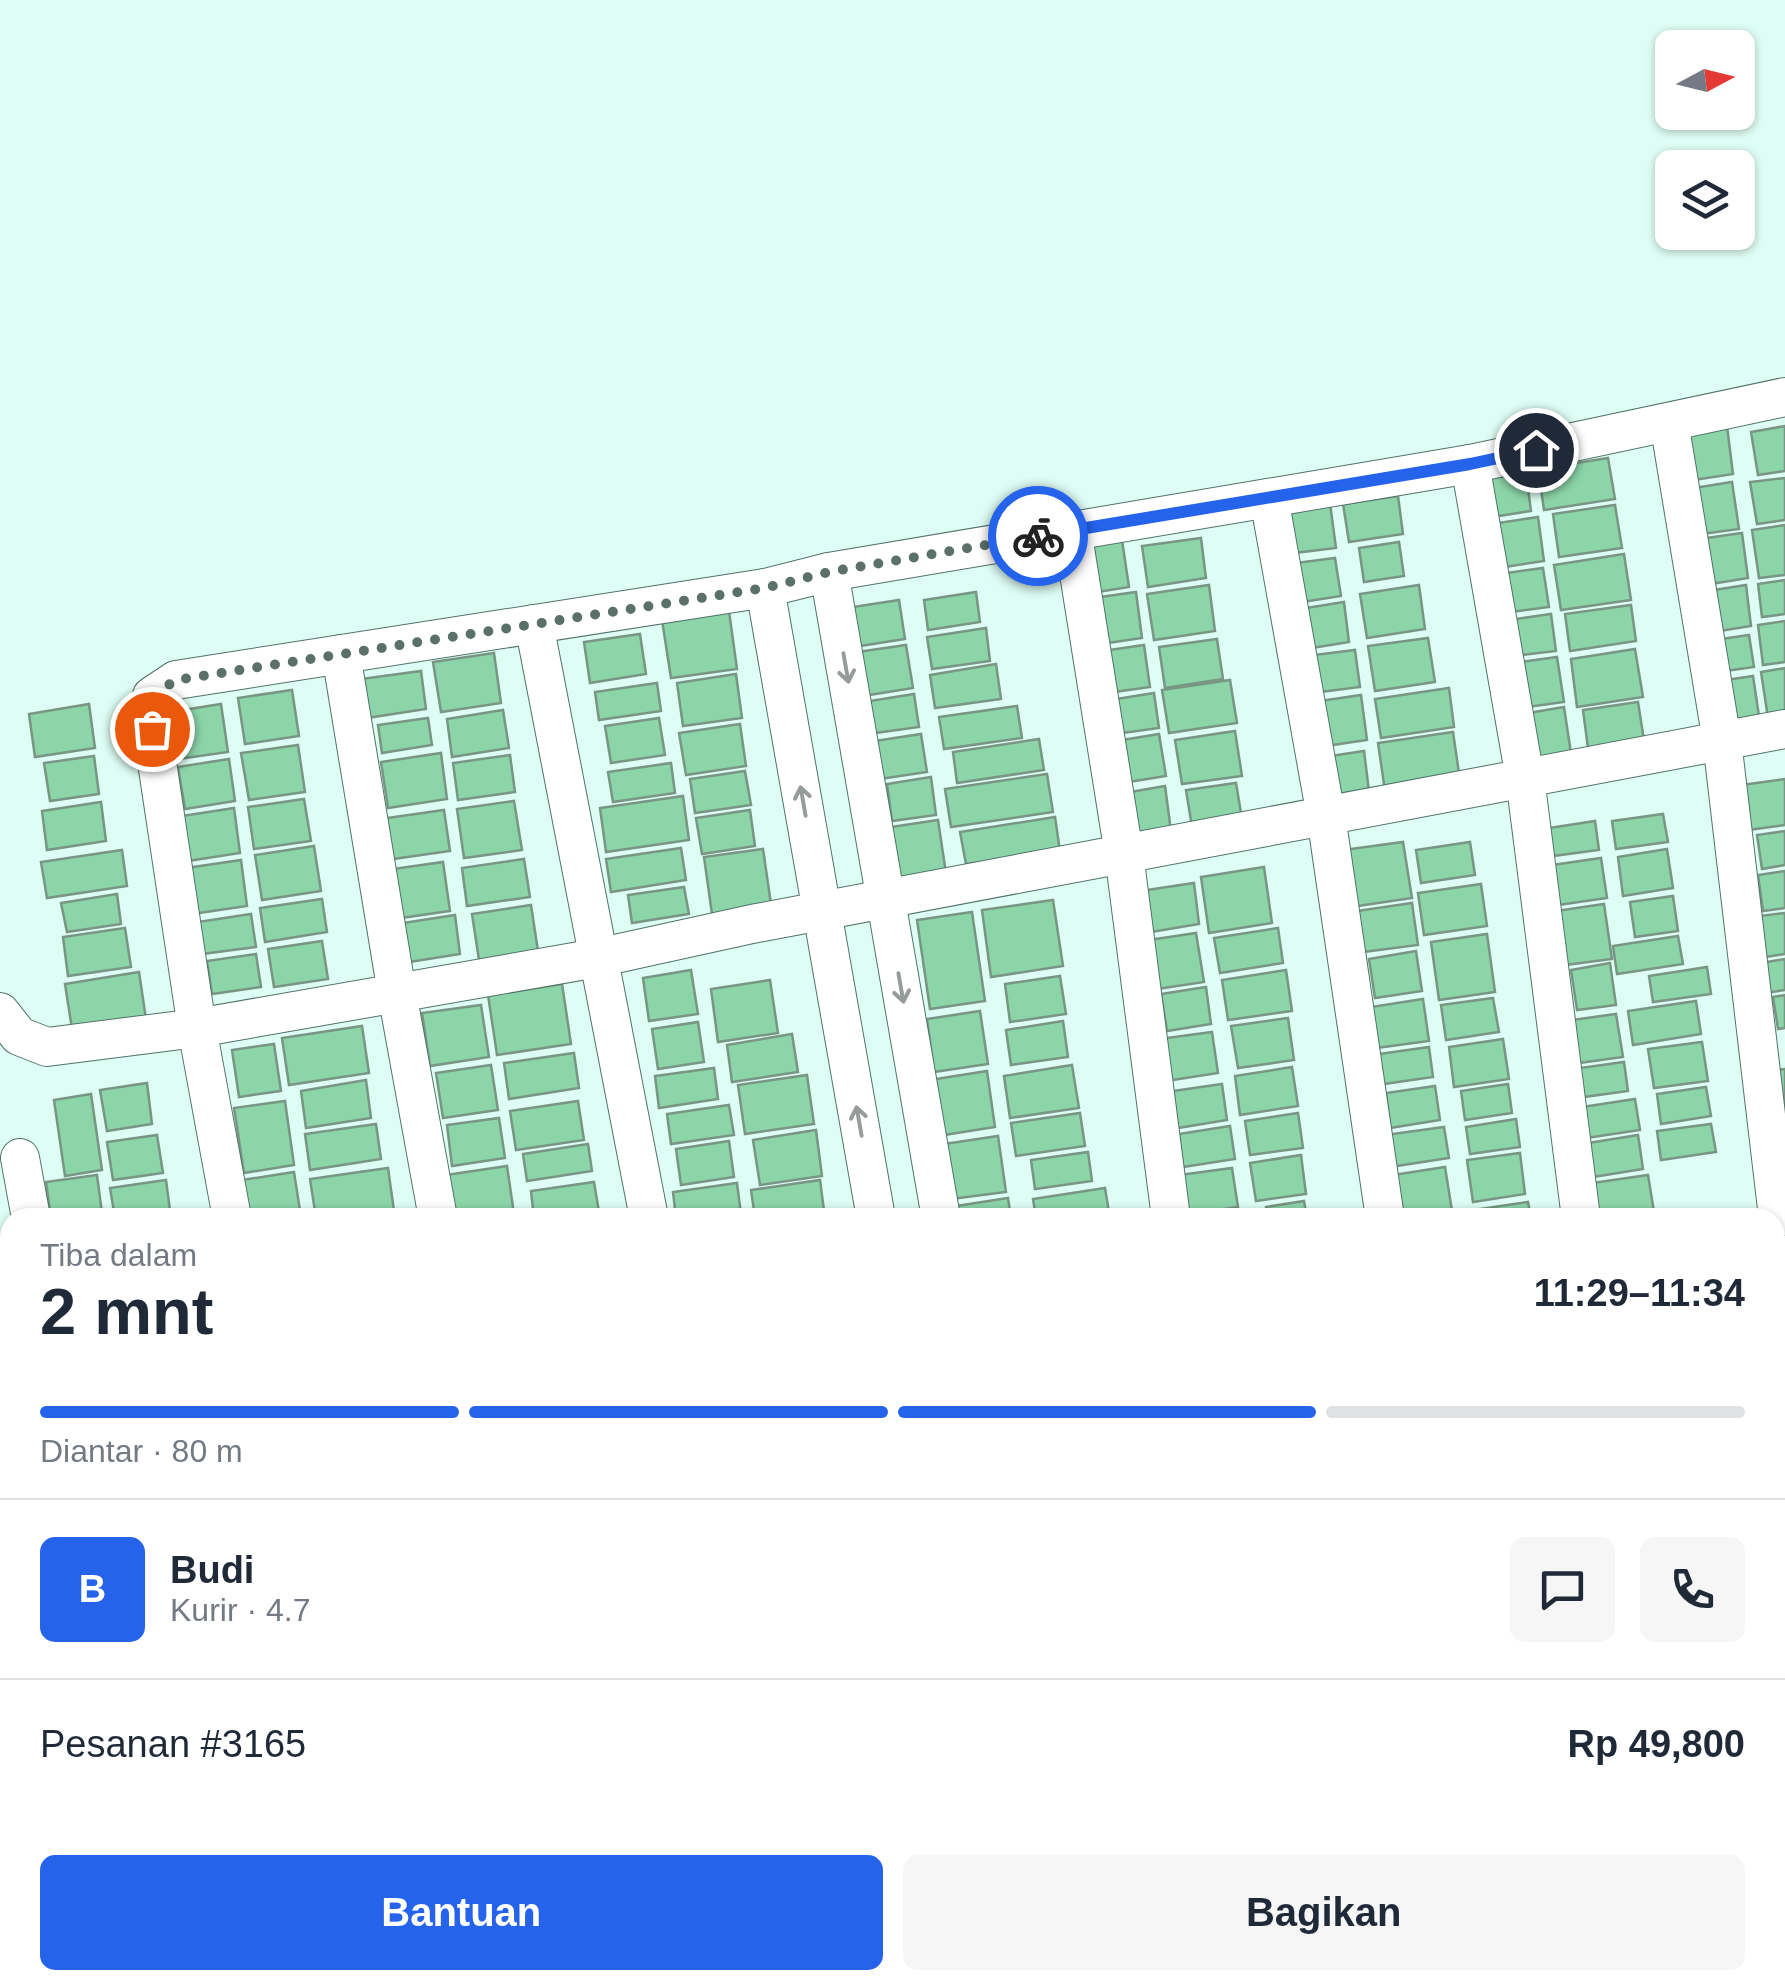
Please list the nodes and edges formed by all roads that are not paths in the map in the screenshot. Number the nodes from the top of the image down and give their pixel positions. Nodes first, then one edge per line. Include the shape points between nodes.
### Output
1 (1785, 397) edge
2 (1669, 422) junction
3 (1470, 464) junction
4 (1269, 498) junction
5 (1072, 530) junction
6 (829, 572) junction
7 (765, 588) junction
8 (534, 624) junction
9 (341, 654) junction
10 (1785, 729) edge
11 (1722, 741) junction
12 (1525, 778) junction
13 (1326, 816) junction
14 (1124, 854) junction
15 (886, 899) junction
16 (822, 911) junction
17 (597, 958) junction
18 (397, 993) junction
19 (197, 1028) junction
20 (13, 1029) edge
21 (20, 1158) dead end
22 (29, 1208) edge
23 (230, 1208) edge
24 (436, 1208) edge
25 (647, 1208) edge
26 (874, 1208) edge
27 (939, 1208) edge
28 (1171, 1208) edge
29 (1385, 1208) edge
30 (1580, 1208) edge
31 (1778, 1208) edge

1 - 2 street
2 - 3 street
2 - 11 street
3 - 4 street
3 - 12 street
4 - 5 street
4 - 13 street
5 - 6 street
5 - 14 street
6 - 7 street
6 -> 15 street
7 - 8 street
16 -> 7 street
8 - 9 street
8 - 17 street
9 - 18 street
9 - 19 street via 176,680 152,696
10 - 11 street
11 - 12 street
11 - 31 street
12 - 13 street
12 - 30 street
13 - 14 street
13 - 29 street
14 - 15 street
14 - 28 street
15 - 16 street
15 -> 27 street
16 - 17 street
26 -> 16 street
17 - 18 street
17 - 25 street
18 - 19 street
18 - 24 street
19 - 20 street via 47,1047
19 - 23 street
21 - 22 street

